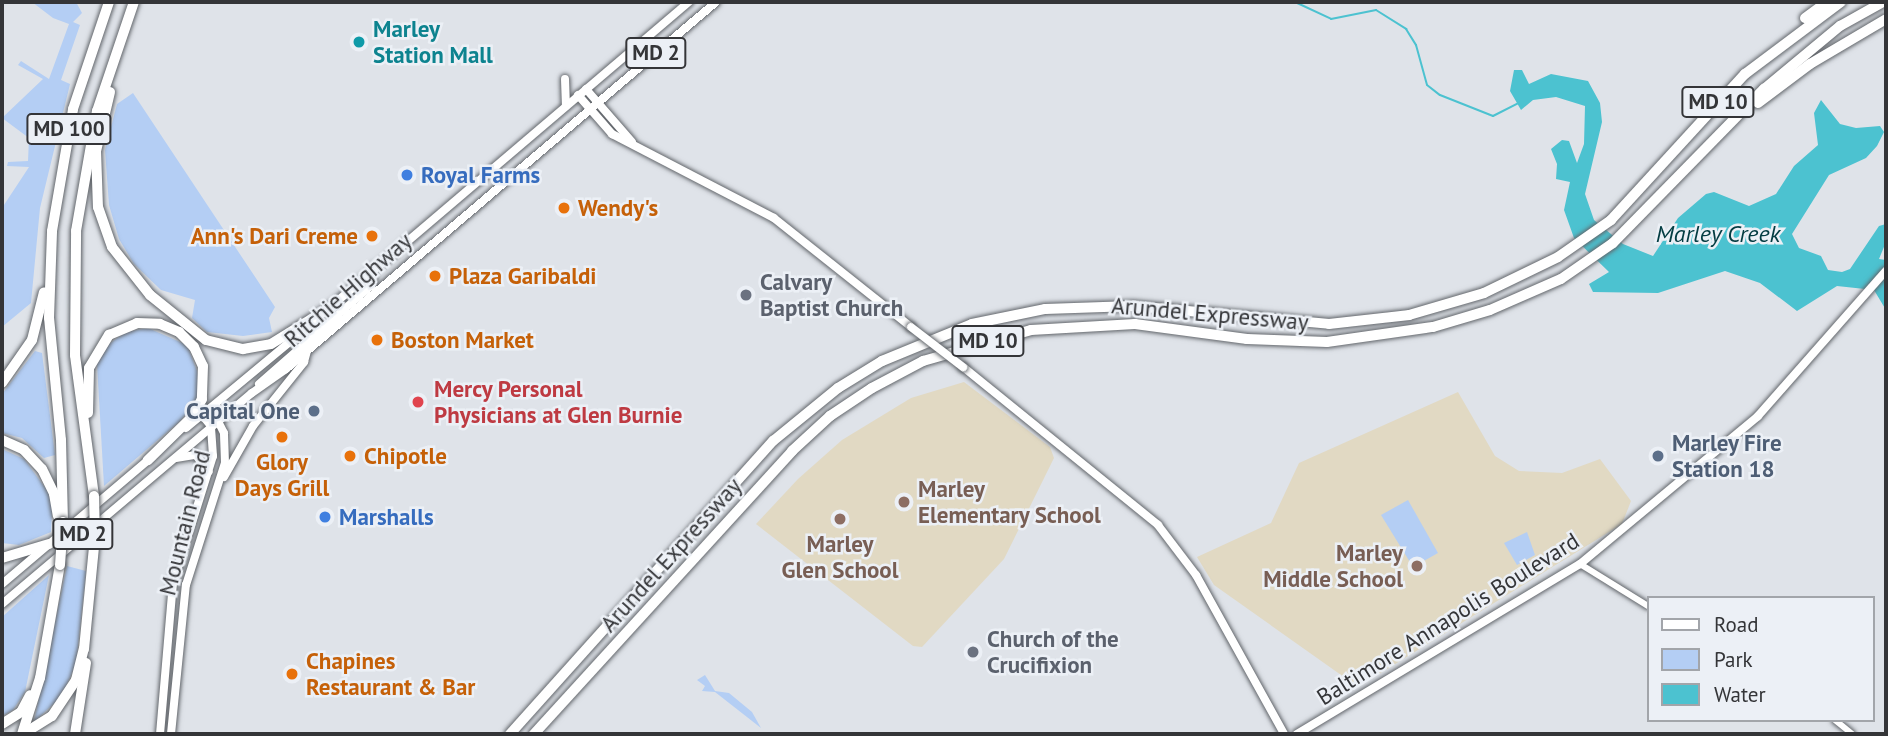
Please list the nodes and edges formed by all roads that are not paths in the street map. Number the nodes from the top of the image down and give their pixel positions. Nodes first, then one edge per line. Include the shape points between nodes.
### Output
1 (109, 2) edge
2 (134, 2) edge
3 (689, 2) edge
4 (716, 2) edge
5 (1827, 2) edge
6 (1841, 2) edge
7 (1884, 2) edge
8 (1886, 19) edge
9 (126, 24) junction
10 (1782, 42) junction
11 (565, 79) dead end
12 (582, 92) junction
13 (566, 106) junction
14 (594, 106) junction
15 (1732, 122) junction
16 (50, 261) junction
17 (374, 267) junction
18 (1886, 271) edge
19 (331, 307) junction
20 (307, 351) junction
21 (2, 383) edge
22 (252, 393) junction
23 (211, 408) junction
24 (202, 415) junction
25 (219, 420) junction
26 (211, 426) junction
27 (2, 440) edge
28 (148, 460) junction
29 (170, 460) junction
30 (91, 466) junction
31 (209, 473) junction
32 (221, 482) junction
33 (61, 524) junction
34 (95, 537) junction
35 (49, 544) junction
36 (2, 558) edge
37 (1580, 564) junction
38 (2, 584) edge
39 (2, 604) edge
40 (1646, 605) edge
41 (50, 631) junction
42 (1837, 722) edge
43 (2, 724) edge
44 (510, 732) edge
45 (22, 734) edge
46 (75, 734) edge
47 (160, 734) edge
48 (171, 734) edge
49 (534, 734) edge
50 (1284, 734) edge
51 (1297, 734) edge
52 (1852, 734) edge

1 - 16 highway, MD 100 via 67,135
2 - 9 highway, MD 100
3 - 12 main road, Ritchie Highway / MD 2
4 - 14 main road, Ritchie Highway / MD 2
5 - 10 highway via 1785,32
6 - 10 highway, Arundel Expressway / MD 10
7 - 15 highway, Arundel Expressway / MD 10 via 1830,33
8 - 15 highway via 1810,64
9 - 19 highway via 94,170 103,227 123,265 165,308 218,345 243,349 271,344
9 - 30 highway, MD 100 via 97,111 76,231 74,342
10 - 44 highway, Arundel Expressway / MD 10 via 1724,95 1611,220 1568,251 1484,293 1389,319 1295,323 1154,307 1087,306 1008,315 915,346 838,388 773,441
11 - 13 main road
12 - 13 main road, Ritchie Highway / MD 2
12 - 14 main road
13 - 17 main road, Ritchie Highway / MD 2
14 - 20 main road, Ritchie Highway / MD 2
14 - 50 main road, bridge via 612,134 774,218 1158,525 1196,575
15 - 49 highway, Arundel Expressway / MD 10 via 1624,234 1583,265 1490,310 1385,336 1287,343 1135,324 1031,330 923,361 830,416 792,451
16 - 21 highway via 32,340
16 - 33 highway, MD 100 via 49,318 61,440
17 - 19 main road, Ritchie Highway / MD 2
17 - 22 main road via 371,286
18 - 37 main road, Baltimore Annapolis Boulevard via 1787,387 1732,441
19 - 23 main road, Ritchie Highway / MD 2
20 - 22 main road, Ritchie Highway / MD 2
20 - 32 main road via 304,362 253,426
22 - 25 main road, Ritchie Highway / MD 2
23 - 24 main road, Ritchie Highway / MD 2
23 - 25 main road, Mountain Road
24 - 26 main road, Mountain Road
24 - 28 main road, Ritchie Highway / MD 2
25 - 26 main road, Ritchie Highway / MD 2
25 - 32 main road, Mountain Road via 226,450
26 - 29 main road, Ritchie Highway / MD 2
26 - 31 main road, Mountain Road
27 - 33 highway via 24,450 42,469
28 - 30 highway via 198,409 205,378 200,356 188,339 170,327 137,323 109,335 92,359 88,381
28 - 35 main road, Ritchie Highway / MD 2
29 - 31 main road via 196,455
29 - 39 main road, Ritchie Highway / MD 2
30 - 34 highway, MD 100, bridge
31 - 47 main road, Mountain Road via 173,583
32 - 48 main road, Mountain Road via 186,585
33 - 41 highway, MD 100, bridge
34 - 45 highway via 81,664 62,706
34 - 46 highway, MD 100 via 93,615
35 - 36 highway
35 - 38 main road, Ritchie Highway / MD 2
37 - 40 street
37 - 51 main road, Baltimore Annapolis Boulevard
41 - 43 highway via 27,703
41 - 45 highway, MD 100
42 - 52 street

